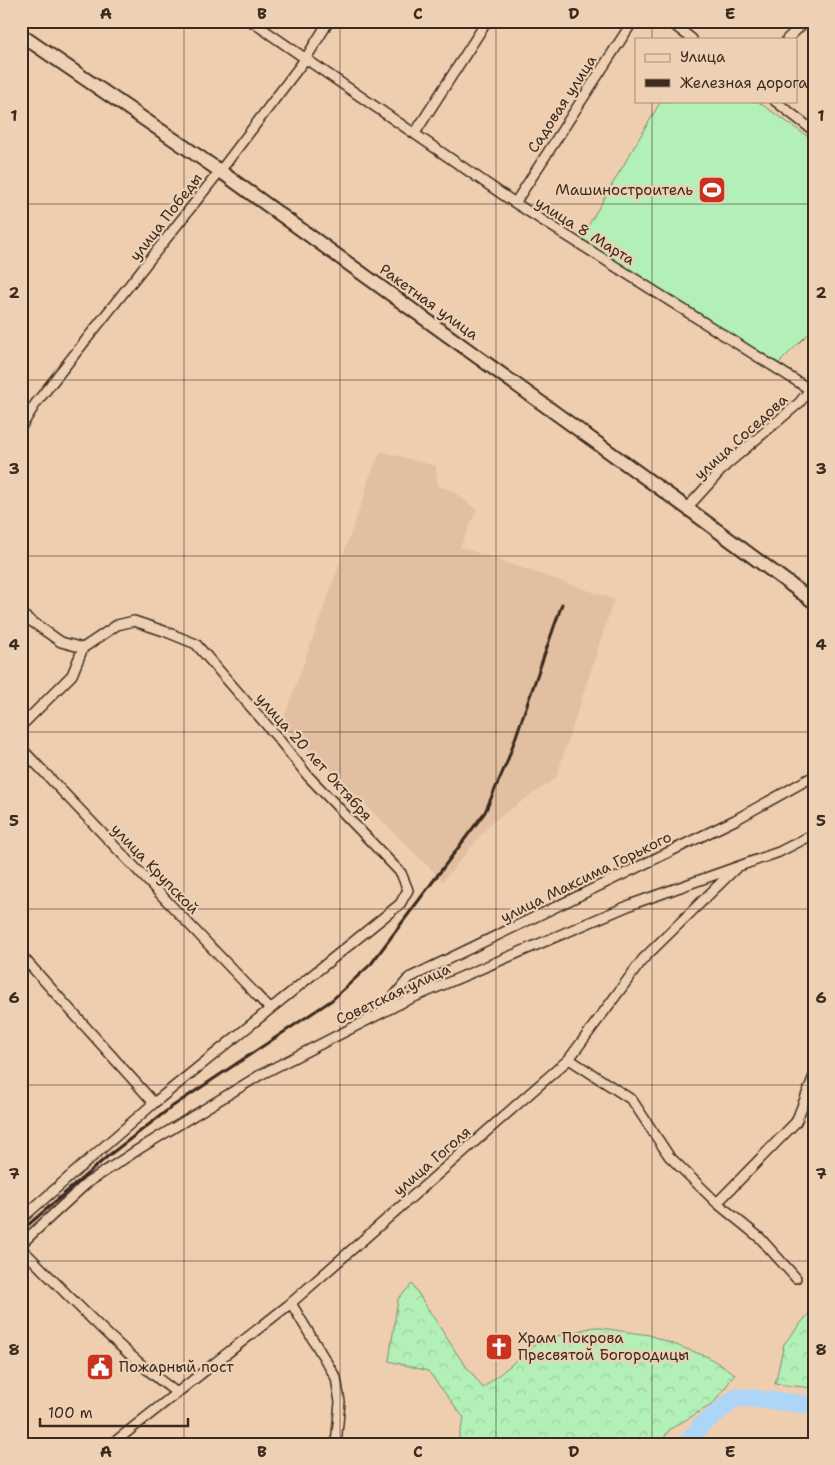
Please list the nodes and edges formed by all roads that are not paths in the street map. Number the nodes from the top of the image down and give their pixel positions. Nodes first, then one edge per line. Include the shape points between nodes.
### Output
1 (251, 21) edge
2 (329, 21) edge
3 (487, 21) edge
4 (632, 21) edge
5 (669, 21) edge
6 (806, 21) edge
7 (21, 35) edge
8 (691, 38) edge
9 (788, 38) edge
10 (306, 58) junction
11 (776, 102) edge
12 (814, 131) edge
13 (415, 133) junction
14 (220, 171) junction
15 (514, 203) junction
16 (814, 380) edge
17 (811, 387) edge
18 (21, 427) edge
19 (687, 508) junction
20 (811, 596) edge
21 (21, 614) edge
22 (84, 648) junction
23 (21, 726) edge
24 (21, 748) edge
25 (814, 776) edge
26 (814, 834) edge
27 (739, 866) junction
28 (21, 955) edge
29 (270, 1009) junction
30 (380, 1013) junction
31 (569, 1059) junction
32 (814, 1076) edge
33 (154, 1103) junction
34 (717, 1203) junction
35 (21, 1218) edge
36 (21, 1244) edge
37 (21, 1248) edge
38 (796, 1278) dead end
39 (291, 1303) junction
40 (177, 1392) junction
41 (112, 1444) edge
42 (336, 1444) edge

1 - 10 street, улица 8 Марта
2 - 10 street, улица Победы
3 - 13 street
4 - 15 street, Садовая улица
5 - 8 street
6 - 9 street
7 - 14 main road, Ракетная улица
10 - 13 street, улица 8 Марта
10 - 14 street, улица Победы
11 - 12 street
13 - 15 street, улица 8 Марта
14 - 18 street, улица Победы via 36,403
14 - 19 main road, Ракетная улица
15 - 17 street, улица 8 Марта
16 - 17 street, улица Соседова
17 - 19 street, улица Соседова via 799,403 726,465
19 - 20 main road, Ракетная улица
21 - 22 street via 62,642
22 - 23 street via 72,675
22 - 29 street, улица 20 лет Октября via 117,625 134,621 196,644 308,776 401,873 408,890 400,904
24 - 29 street, улица Крупской
25 - 30 street, улица Максима Горького via 726,824 409,978
26 - 27 street, Советская улица via 779,852
27 - 30 street, Советская улица via 635,903
27 - 31 street, улица Гоголя via 643,959
28 - 33 street
29 - 33 street
30 - 36 street, Советская улица via 260,1075 139,1149 87,1183
31 - 34 street via 632,1100 669,1156
31 - 39 street, улица Гоголя
32 - 34 street via 796,1122
33 - 35 street
34 - 38 street via 760,1238
37 - 40 street via 147,1371
39 - 40 street, улица Гоголя
39 - 42 street via 336,1378 340,1402
40 - 41 street, улица Гоголя

